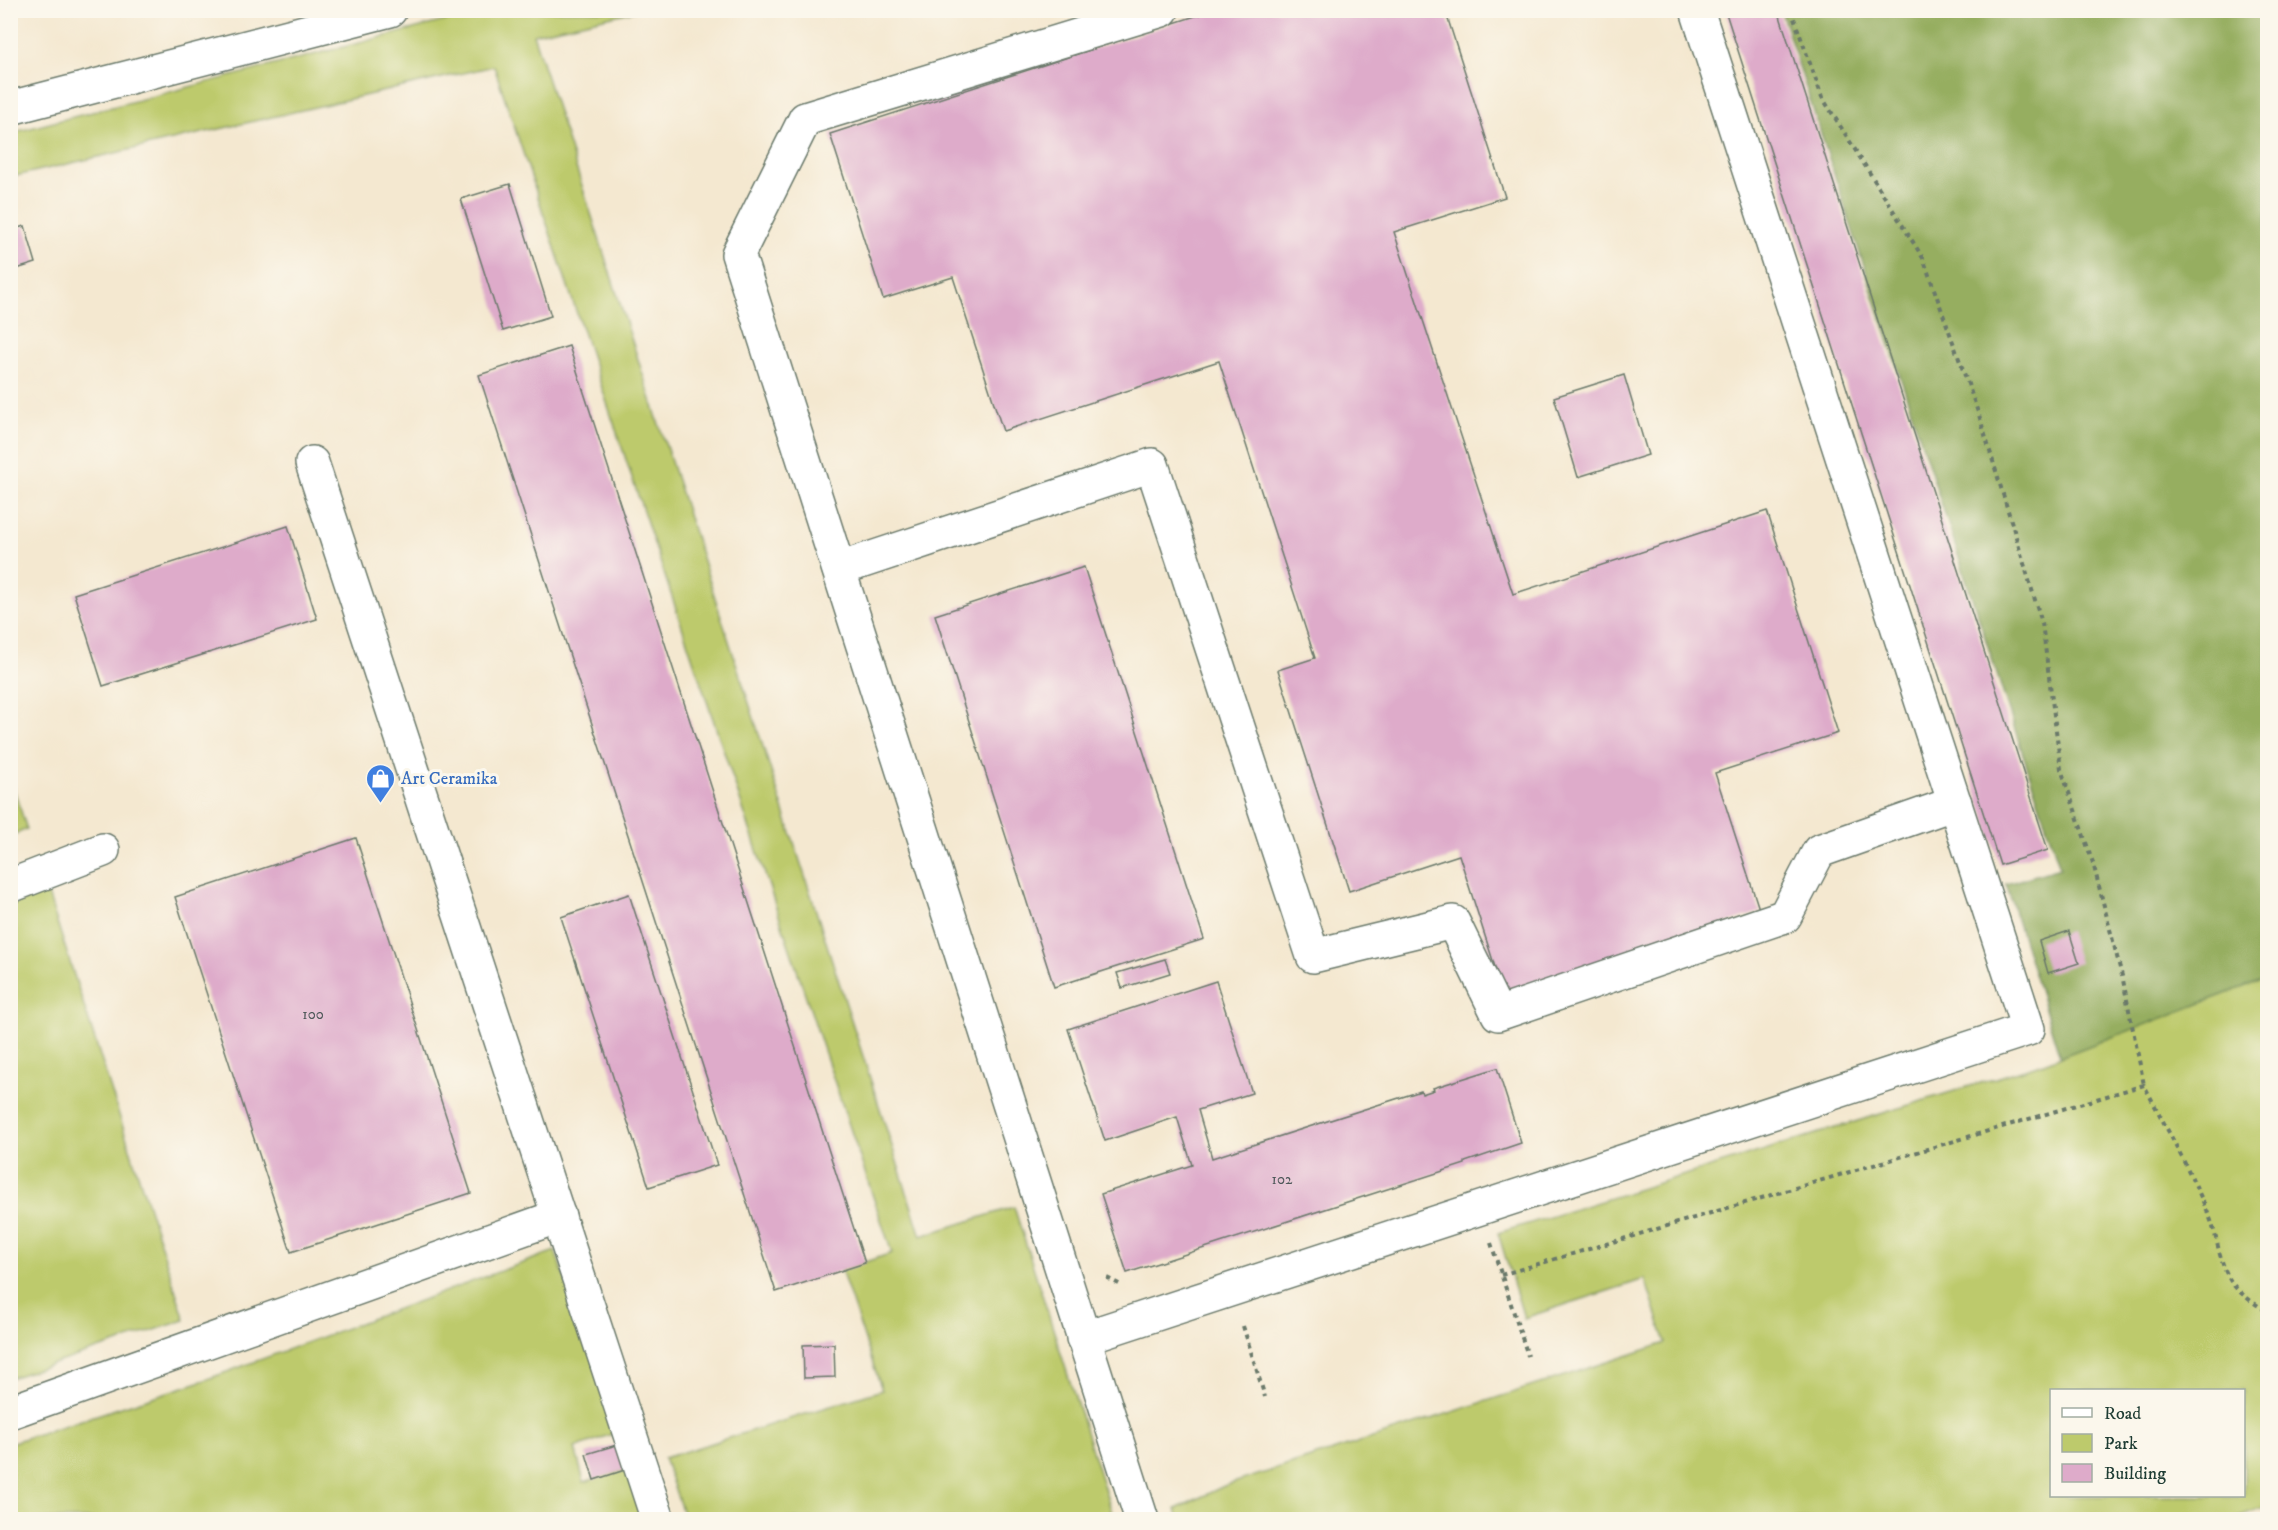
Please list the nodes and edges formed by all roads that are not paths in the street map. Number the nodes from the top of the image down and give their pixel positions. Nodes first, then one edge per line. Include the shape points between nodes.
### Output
1 (390, 10) edge
2 (1162, 10) edge
3 (1697, 10) edge
4 (10, 108) edge
5 (312, 463) dead end
6 (839, 569) junction
7 (1955, 803) junction
8 (103, 850) dead end
9 (10, 886) edge
10 (559, 1216) junction
11 (1083, 1338) junction
12 (10, 1412) edge
13 (658, 1520) edge
14 (1142, 1520) edge

1 - 4 lane
2 - 6 lane via 805,119 738,254
3 - 7 lane
5 - 10 lane
6 - 7 lane via 1152,465 1312,956 1453,922 1498,1014 1785,916 1819,851
6 - 11 lane
7 - 11 lane via 2028,1029
8 - 9 lane
10 - 12 lane
10 - 13 lane
11 - 14 lane

